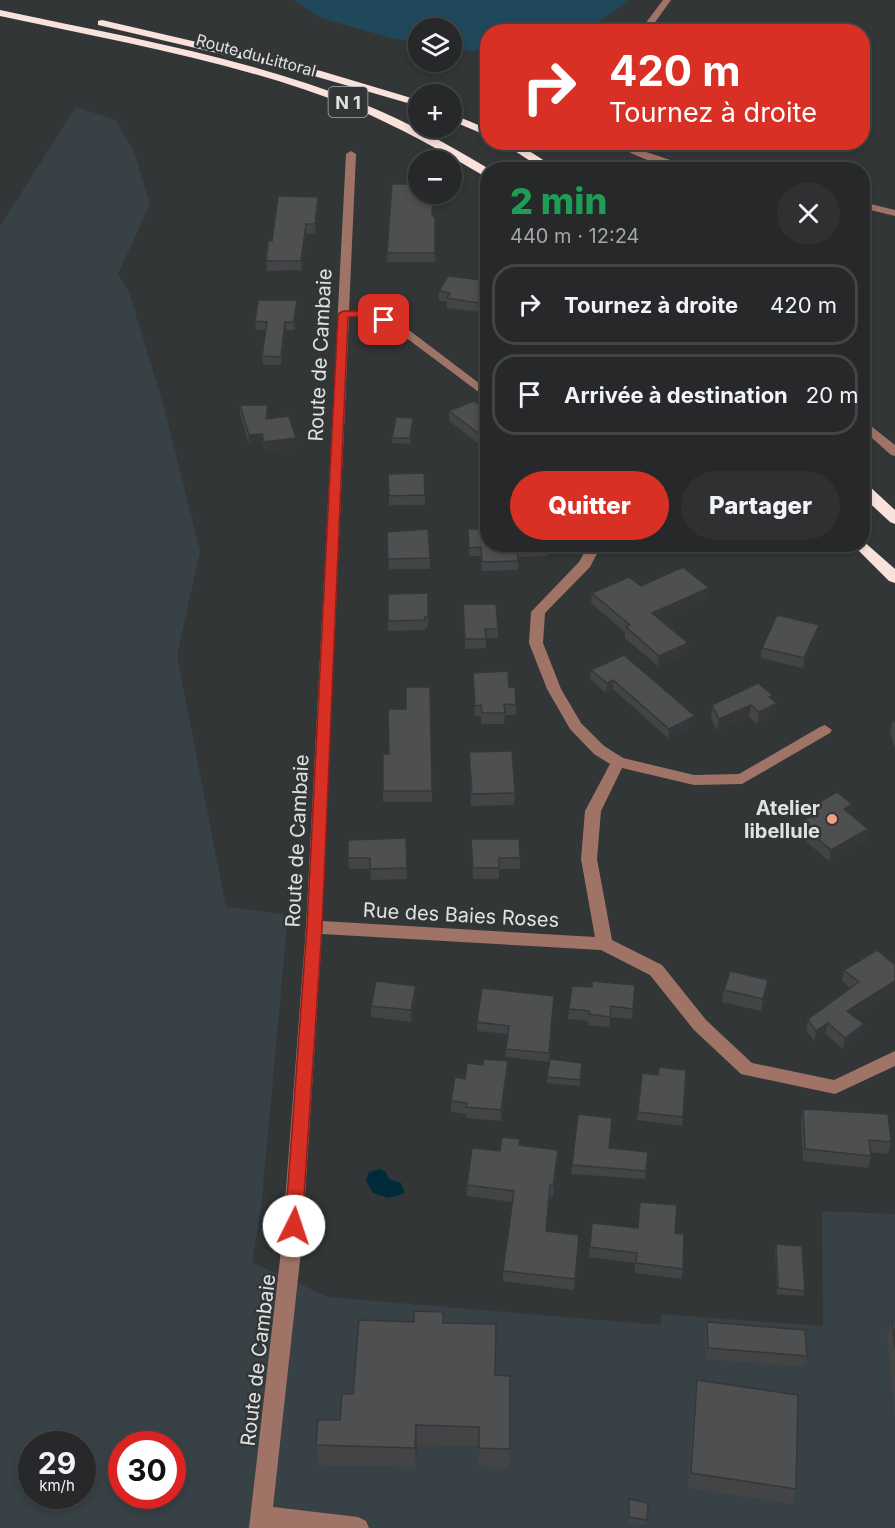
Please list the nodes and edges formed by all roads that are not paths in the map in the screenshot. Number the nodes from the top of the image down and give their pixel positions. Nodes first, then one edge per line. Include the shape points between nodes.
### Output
1 (667, 0) edge
2 (0, 12) edge
3 (90, 20) dead end
4 (649, 24) edge
5 (408, 100) edge
6 (462, 122) edge
7 (480, 130) edge
8 (519, 150) edge
9 (634, 150) edge
10 (351, 154) dead end
11 (540, 162) edge
12 (670, 162) edge
13 (480, 168) edge
14 (870, 207) edge
15 (895, 213) edge
16 (343, 314) junction
17 (480, 390) edge
18 (870, 429) edge
19 (895, 452) edge
20 (870, 495) edge
21 (895, 519) edge
22 (592, 552) edge
23 (868, 552) edge
24 (895, 578) edge
25 (825, 730) dead end
26 (618, 762) junction
27 (314, 927) junction
28 (604, 944) junction
29 (895, 1058) edge
30 (260, 1522) edge
31 (358, 1528) edge

1 - 4 street
2 - 13 highway, Route du Littoral / N 1 via 291,82 373,112
3 - 5 highway, Route du Littoral / N 1 via 350,81
6 - 7 highway
8 - 11 highway
9 - 12 street
10 - 16 street, Route de Cambaie
14 - 15 street
16 - 17 street via 372,314 397,326
16 - 27 street, Route de Cambaie
18 - 19 street
20 - 21 highway
22 - 26 street via 585,564 538,612 536,644 554,689 575,726
23 - 24 highway
25 - 26 street via 742,779 694,780
26 - 28 street via 592,820 589,859
27 - 28 street, Rue des Baies Roses
27 - 30 street, Route de Cambaie via 292,1242
28 - 29 street, Rue des Baies Roses via 656,970 700,1025 747,1069 835,1087
30 - 31 street

